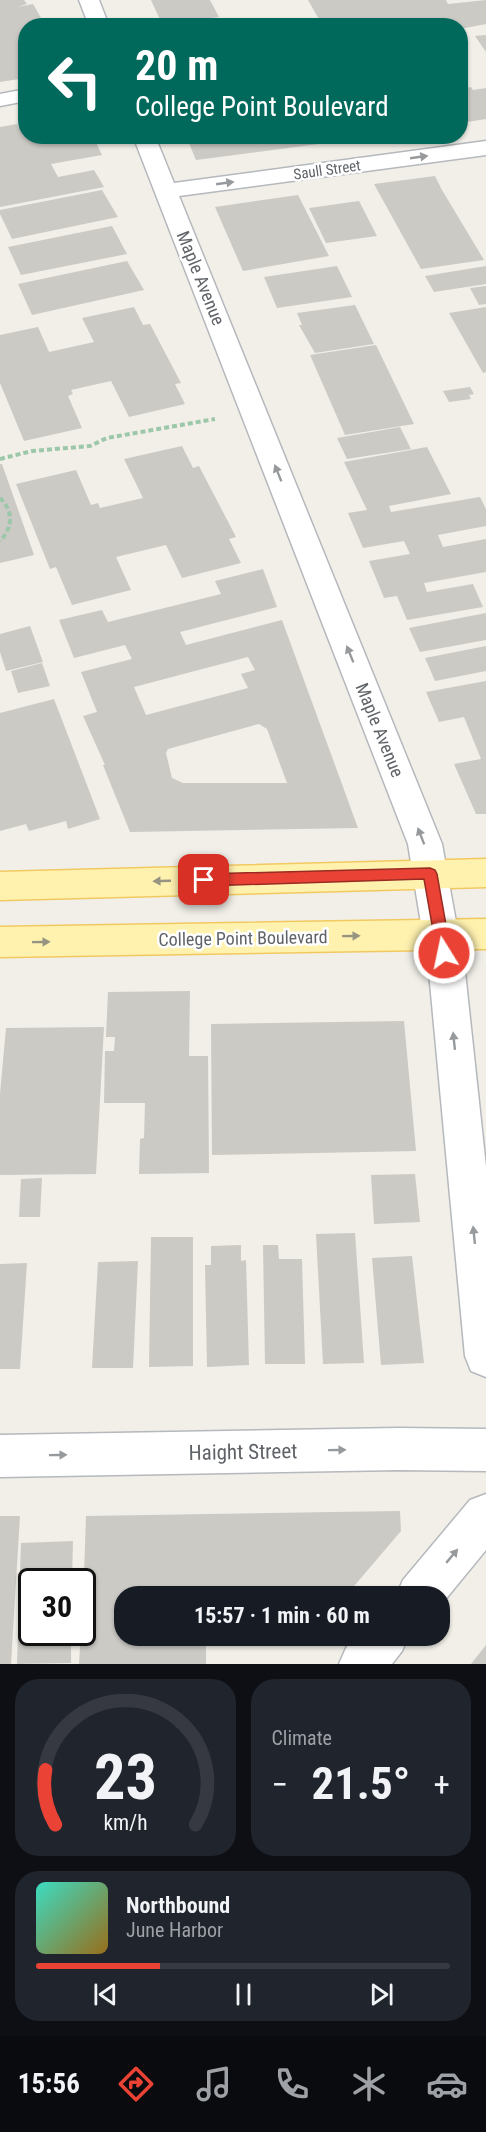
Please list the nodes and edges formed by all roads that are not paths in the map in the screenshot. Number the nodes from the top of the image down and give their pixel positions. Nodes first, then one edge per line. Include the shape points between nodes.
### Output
1 (89, 0) edge
2 (96, 18) edge
3 (18, 97) edge
4 (0, 100) edge
5 (147, 144) edge
6 (482, 155) edge
7 (167, 191) junction
8 (486, 873) edge
9 (430, 874) junction
10 (0, 886) edge
11 (441, 934) junction
12 (486, 934) edge
13 (0, 942) edge
14 (486, 1356) edge
15 (486, 1450) edge
16 (0, 1456) edge
17 (486, 1516) edge
18 (427, 1586) edge
19 (377, 1646) edge
20 (362, 1664) edge

1 - 2 street
3 - 4 street
5 - 7 street, Maple Avenue
7 -> 6 street, Saull Street
9 -> 7 street, Maple Avenue via 425,844
8 - 9 main road
9 -> 10 main road
9 - 11 street, Maple Avenue
11 - 12 main road, College Point Boulevard
13 -> 11 main road, College Point Boulevard
14 -> 11 street, Maple Avenue
16 -> 15 street, Haight Street
18 -> 17 street
19 - 20 street

